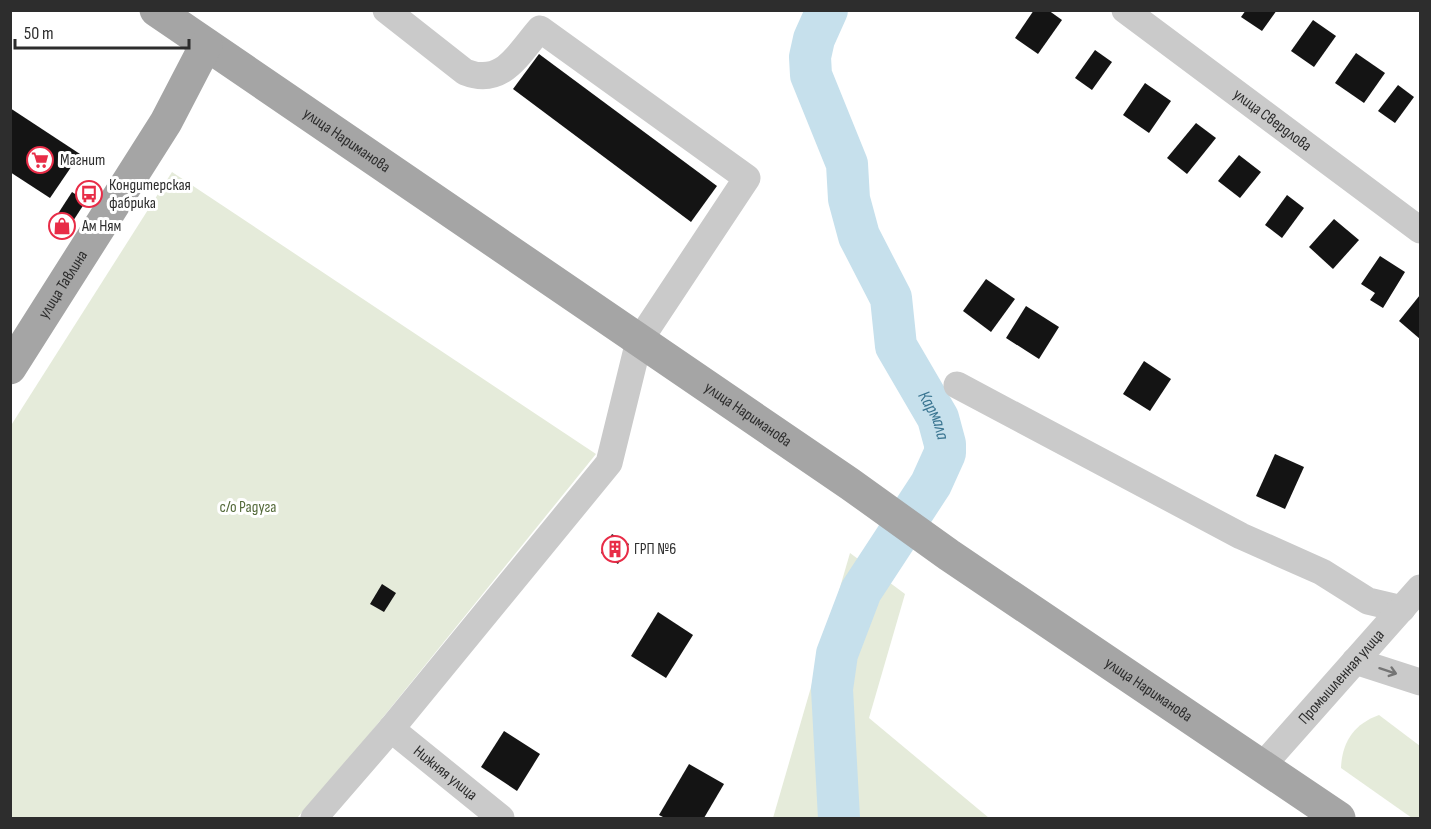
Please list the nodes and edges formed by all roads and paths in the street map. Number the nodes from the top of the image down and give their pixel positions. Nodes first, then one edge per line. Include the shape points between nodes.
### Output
1 (156, 10) edge
2 (386, 10) edge
3 (1125, 10) edge
4 (206, 45) junction
5 (1420, 230) edge
6 (639, 341) junction
7 (10, 368) edge
8 (957, 385) dead end
9 (1420, 588) edge
10 (1402, 609) junction
11 (1355, 661) junction
12 (1420, 682) edge
13 (391, 729) junction
14 (1263, 765) junction
15 (314, 819) edge
16 (501, 819) edge
17 (1339, 819) edge

1 - 4 main road, улица Нариманова
2 - 6 street via 465,72 479,77 506,68 540,28 747,178
3 - 5 street, улица Свердлова
4 - 6 main road, улица Нариманова
4 - 7 main road, улица Тавлина via 166,122
6 - 13 street via 609,463
6 - 14 main road, улица Нариманова
8 - 10 street via 1241,536 1322,572 1368,601
9 - 10 street, Промышленная улица
10 - 11 street, Промышленная улица
11 -> 12 street
11 - 14 street, Промышленная улица
13 - 15 street
13 - 16 street, Нижняя улица
14 - 17 main road, улица Нариманова

